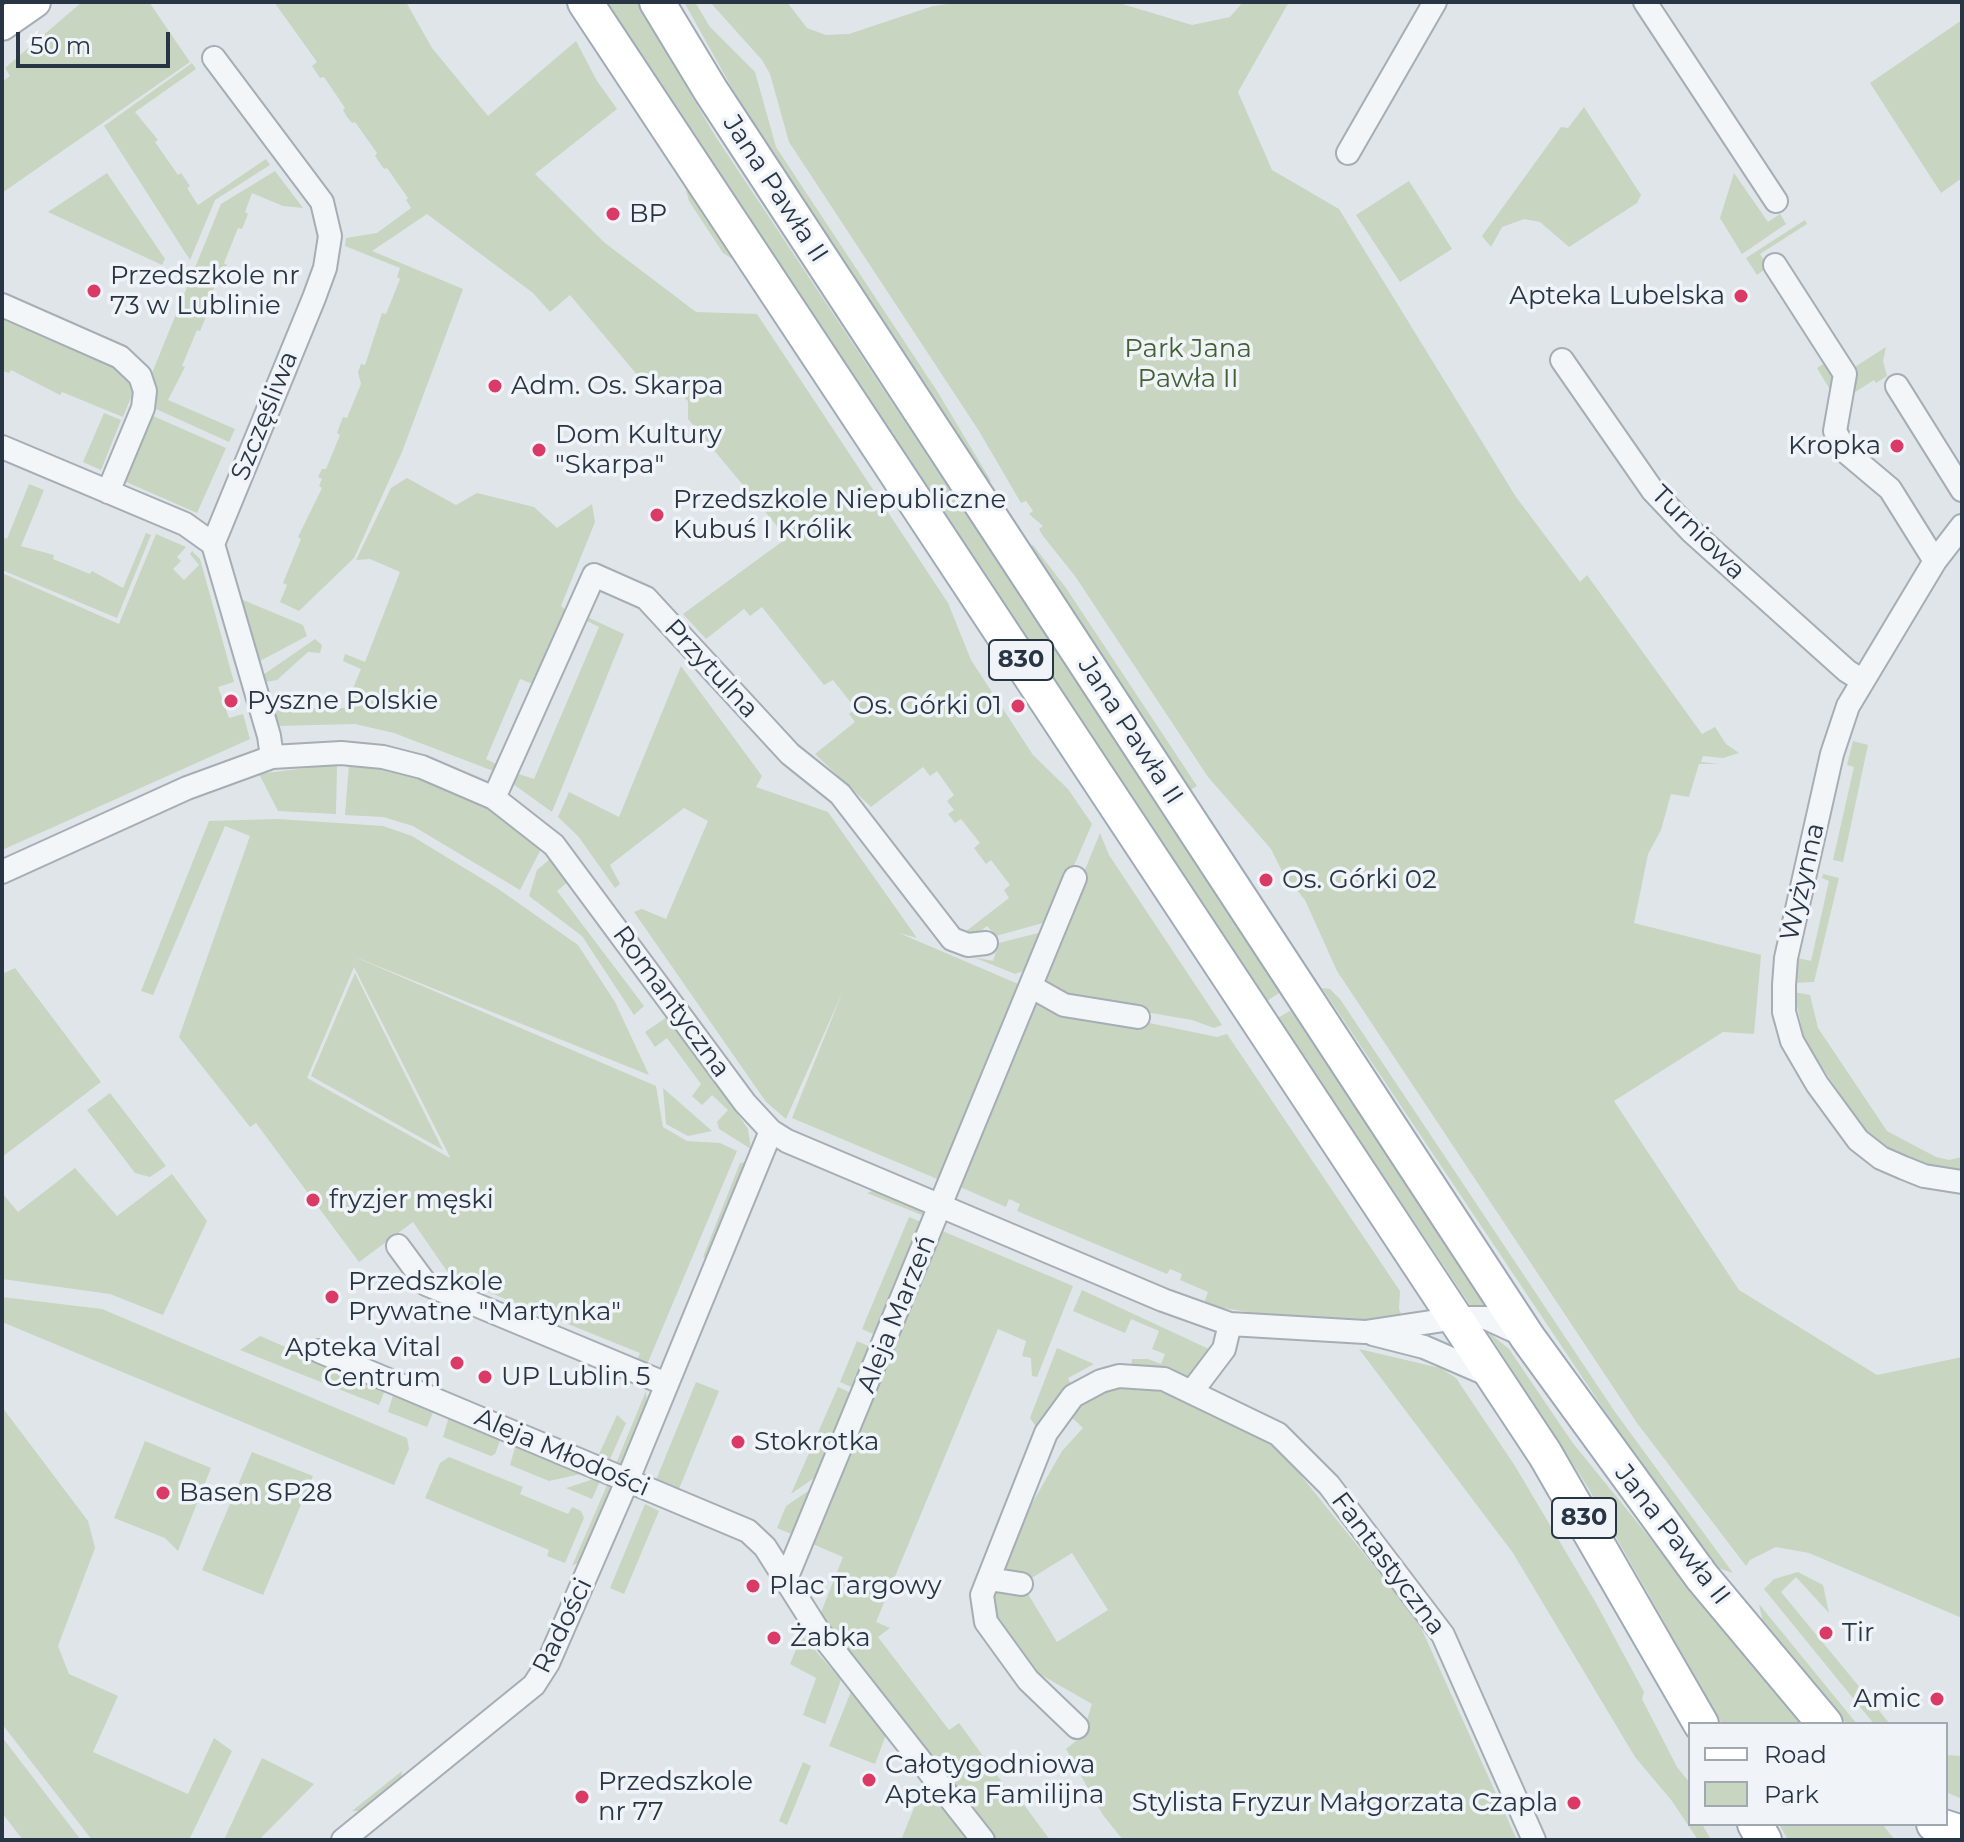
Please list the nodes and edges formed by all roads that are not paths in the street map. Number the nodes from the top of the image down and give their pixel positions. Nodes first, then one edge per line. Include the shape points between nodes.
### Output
1 (35, 2) edge
2 (585, 2) edge
3 (657, 2) edge
4 (1435, 2) edge
5 (1645, 2) edge
6 (2, 25) edge
7 (214, 58) dead end
8 (1348, 153) dead end
9 (1776, 201) dead end
10 (1775, 265) dead end
11 (2, 305) edge
12 (1562, 360) dead end
13 (1897, 386) dead end
14 (2, 447) edge
15 (1962, 490) edge
16 (108, 492) junction
17 (1962, 526) edge
18 (213, 544) junction
19 (1935, 561) junction
20 (1863, 681) junction
21 (272, 757) junction
22 (494, 798) junction
23 (2, 872) edge
24 (1075, 878) dead end
25 (986, 943) dead end
26 (1032, 987) junction
27 (1138, 1017) dead end
28 (771, 1131) junction
29 (1962, 1182) edge
30 (941, 1206) junction
31 (398, 1246) dead end
32 (1457, 1318) junction
33 (1230, 1324) junction
34 (1365, 1332) junction
35 (1528, 1338) junction
36 (319, 1351) dead end
37 (1495, 1378) junction
38 (666, 1384) junction
39 (1193, 1390) junction
40 (628, 1479) junction
41 (786, 1579) junction
42 (989, 1579) junction
43 (1021, 1584) dead end
44 (1700, 1722) edge
45 (1823, 1722) edge
46 (1077, 1727) dead end
47 (1940, 1826) edge
48 (1962, 1833) edge
49 (343, 1840) edge
50 (983, 1840) edge
51 (1534, 1840) edge

1 - 6 street
2 - 32 main road, Jana Pawła II / 830
3 - 35 main road, Jana Pawła II / 830
4 - 8 street
5 - 9 street
7 - 18 street, Szczęśliwa via 322,202 330,236 314,298
10 - 19 street via 1845,374 1835,431 1844,448 1890,489
11 - 16 street via 120,357 140,376 143,408
12 - 20 street, Turniowa via 1653,491 1691,531
13 - 15 street
14 - 16 street
16 - 18 street via 185,524
17 - 19 street, Wyżynna
18 - 21 street
19 - 20 street, Wyżynna
20 - 29 street, Wyżynna via 1848,706 1832,754 1786,958 1787,1026 1803,1062 1858,1140 1904,1168
21 - 22 street, Romantyczna via 383,757 458,780
21 - 23 street, Romantyczna via 187,788
22 - 25 street, Przytulna via 594,575 646,598 790,754 840,794 952,939 968,945
22 - 28 street, Romantyczna via 554,845 728,1081
24 - 26 street, Aleja Marzeń
26 - 27 street via 1064,1005
26 - 30 street, Aleja Marzeń
28 - 30 street, Romantyczna
28 - 38 street, Radości
30 - 33 street, Romantyczna
30 - 41 street, Aleja Marzeń
31 - 38 street via 426,1284
32 - 34 street, Romantyczna
32 - 35 street, Jana Pawła II via 1486,1318
32 - 37 main road, Jana Pawła II / 830
33 - 34 street, Romantyczna
33 - 39 street via 1224,1349
34 - 37 street, Romantyczna via 1424,1347
35 - 45 main road, Jana Pawła II / 830 via 1702,1577
36 - 40 street, Aleja Młodości
37 - 44 main road, Jana Pawła II / 830 via 1585,1519
38 - 40 street, Radości
39 - 42 street, Fantastyczna via 1164,1379 1119,1376 1073,1396 1046,1433
39 - 51 street, Fantastyczna via 1278,1434 1315,1468 1443,1635
40 - 41 street, Aleja Młodości via 748,1531
40 - 49 street, Radości via 577,1601 534,1685
41 - 50 street via 817,1629
42 - 43 street
42 - 46 street, Fantastyczna via 982,1595 986,1622 1028,1680
47 - 48 main road

